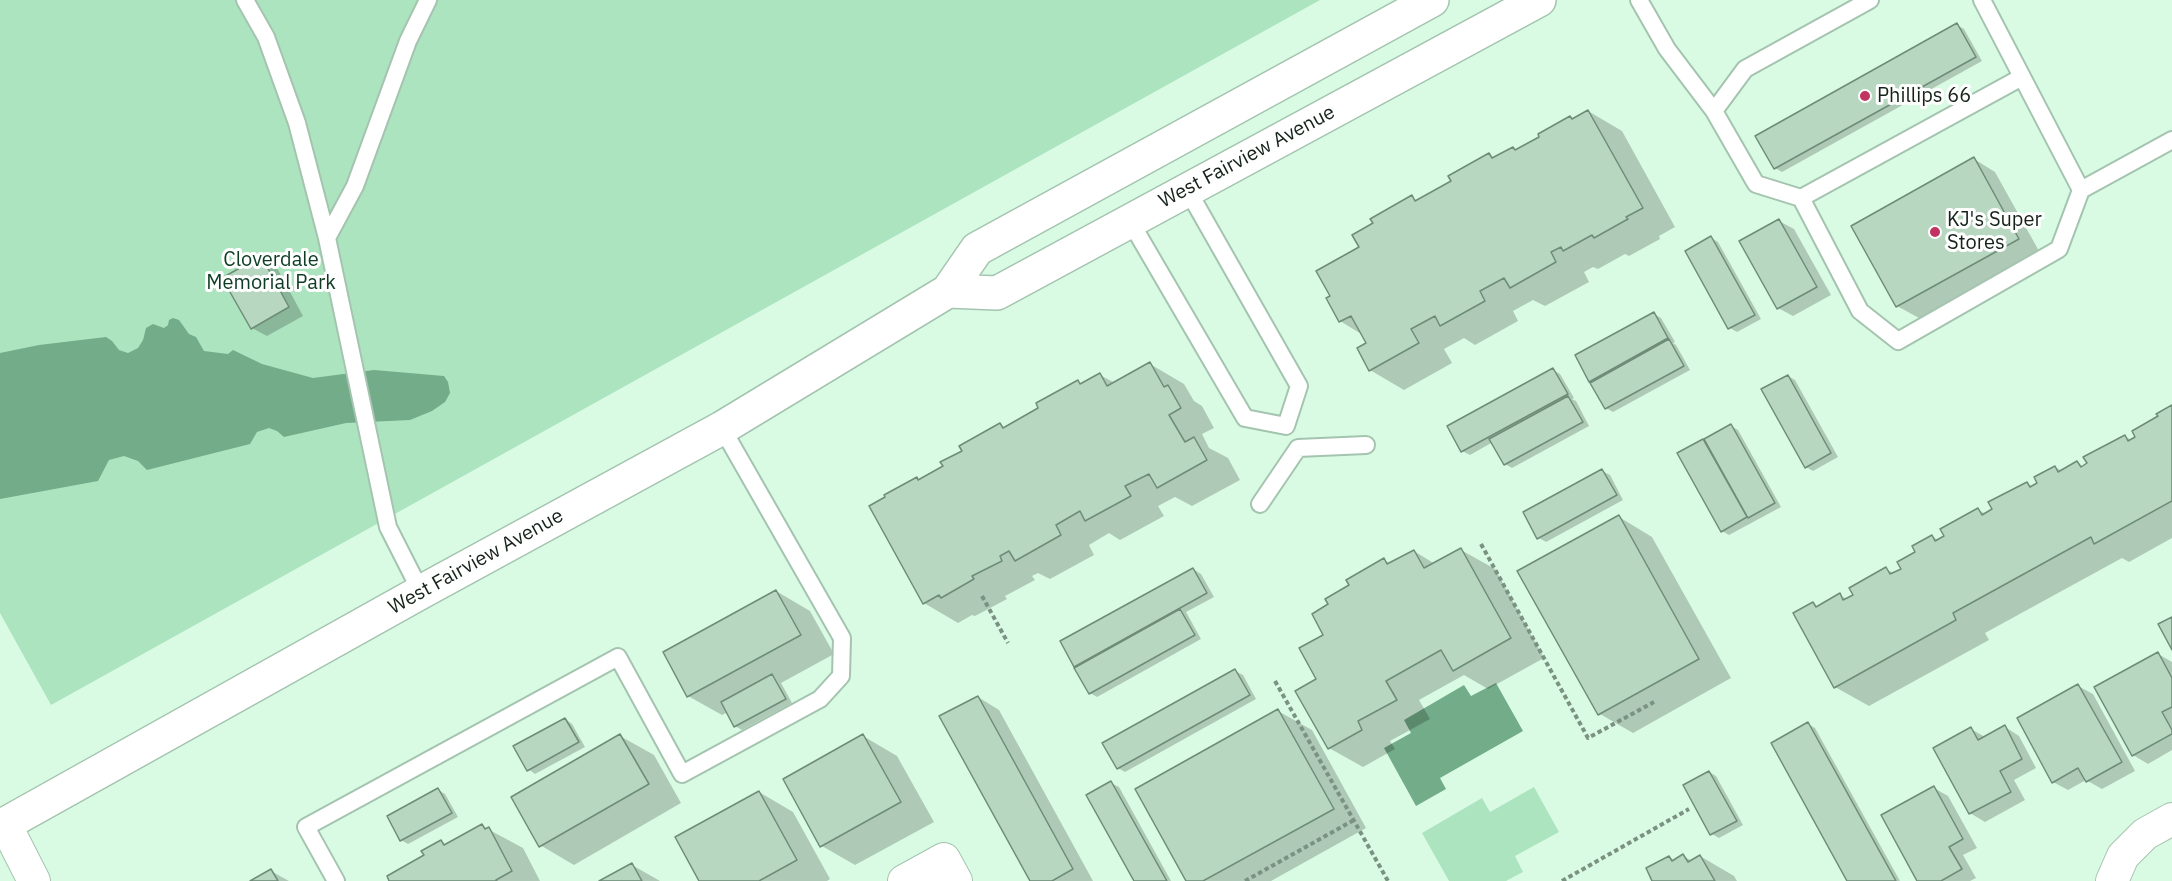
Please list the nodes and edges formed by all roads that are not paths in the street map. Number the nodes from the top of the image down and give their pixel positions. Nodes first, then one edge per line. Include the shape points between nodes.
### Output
1 (245, 0) edge
2 (428, 0) edge
3 (1432, 0) edge
4 (1539, 0) edge
5 (1638, 0) edge
6 (1870, 0) edge
7 (1982, 0) edge
8 (2022, 77) junction
9 (1714, 111) junction
10 (2172, 140) edge
11 (1187, 189) junction
12 (2081, 190) junction
13 (1801, 198) junction
14 (1130, 221) junction
15 (327, 238) junction
16 (948, 291) junction
17 (1286, 426) junction
18 (722, 428) junction
19 (1366, 445) dead end
20 (1298, 448) junction
21 (1260, 504) dead end
22 (421, 592) junction
23 (2172, 819) edge
24 (3, 826) edge
25 (2112, 880) edge
26 (34, 881) edge
27 (336, 881) edge
28 (904, 881) edge
29 (956, 881) edge

1 - 15 lane via 266,37 293,112
2 - 15 lane via 408,41 355,186
3 - 16 main road, West Fairview Avenue via 977,249
4 - 11 main road, West Fairview Avenue
5 - 9 lane via 1667,49
6 - 9 lane via 1745,69
7 - 8 lane
8 - 12 lane
8 - 13 lane
9 - 13 lane via 1756,184
10 - 12 lane
11 - 14 main road, West Fairview Avenue
11 - 17 lane via 1299,386
12 - 13 lane via 2059,249 1898,341 1860,311
14 - 16 main road, West Fairview Avenue via 997,293
14 - 17 lane via 1245,418
15 - 22 lane via 388,527
16 - 18 main road, West Fairview Avenue
17 - 20 lane
18 - 22 main road, West Fairview Avenue
18 - 27 lane via 842,638 841,676 820,699 682,774 618,657 306,826
19 - 20 lane
20 - 21 lane
22 - 24 main road, West Fairview Avenue
23 - 25 street via 2145,834 2123,856
24 - 26 street
28 - 29 street via 944,859

